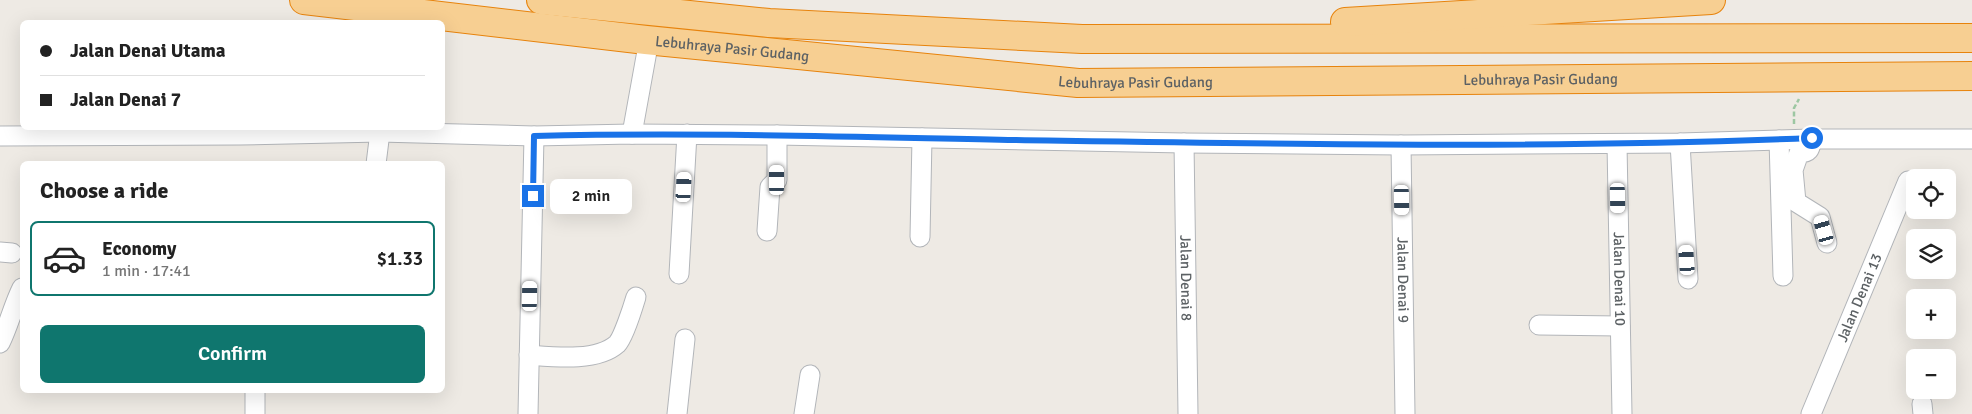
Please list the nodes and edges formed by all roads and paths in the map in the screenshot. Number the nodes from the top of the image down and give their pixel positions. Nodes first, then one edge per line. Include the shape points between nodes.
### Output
1 (304, 0) edge
2 (541, 0) edge
3 (1711, 0) edge
4 (1972, 38) edge
5 (1082, 39) junction
6 (649, 40) junction
7 (1972, 76) edge
8 (1800, 98) dead end
9 (380, 132) junction
10 (632, 134) junction
11 (687, 134) junction
12 (777, 135) junction
13 (0, 136) edge
14 (534, 136) junction
15 (922, 138) junction
16 (1796, 139) junction
17 (1972, 139) edge
18 (1184, 143) junction
19 (1680, 143) junction
20 (1617, 144) junction
21 (1401, 145) junction
22 (376, 161) edge
23 (1906, 186) edge
24 (768, 231) dead end
25 (920, 237) dead end
26 (1828, 243) dead end
27 (679, 274) dead end
28 (1783, 276) dead end
29 (1688, 279) dead end
30 (20, 292) edge
31 (636, 297) dead end
32 (1539, 325) dead end
33 (1620, 326) junction
34 (685, 339) dead end
35 (0, 342) edge
36 (529, 356) junction
37 (810, 375) dead end
38 (255, 393) edge
39 (255, 414) edge
40 (528, 414) edge
41 (677, 414) edge
42 (804, 414) edge
43 (1188, 414) edge
44 (1405, 414) edge
45 (1622, 414) edge
46 (1811, 414) edge

1 - 6 highway, Lebuhraya Pasir Gudang
2 - 5 highway, Lebuhraya Pasir Gudang via 769,23
3 - 5 highway
4 - 5 highway, Lebuhraya Pasir Gudang
6 - 7 highway, Lebuhraya Pasir Gudang via 1078,83
6 - 10 street
8 - 16 path via 1794,108
9 - 13 street
9 - 14 street
9 - 22 street
10 - 11 street
10 - 14 street
11 - 12 street
11 - 27 street
12 - 15 street
12 - 24 street via 777,180 770,187
14 - 36 street
15 - 18 street
15 - 25 street
16 - 17 street
16 - 19 street
16 - 26 street via 1810,150 1799,154 1793,170 1796,202 1820,217
16 - 28 street
18 - 21 street
18 - 43 street, Jalan Denai 8
19 - 20 street
19 - 29 street
20 - 21 street
20 - 33 street, Jalan Denai 10
21 - 44 street, Jalan Denai 9
23 - 46 street, Jalan Denai 13
30 - 35 street
31 - 36 street via 618,343 609,348 573,357
32 - 33 street
33 - 45 street, Jalan Denai 10
34 - 41 street
36 - 40 street
37 - 42 street
38 - 39 street

